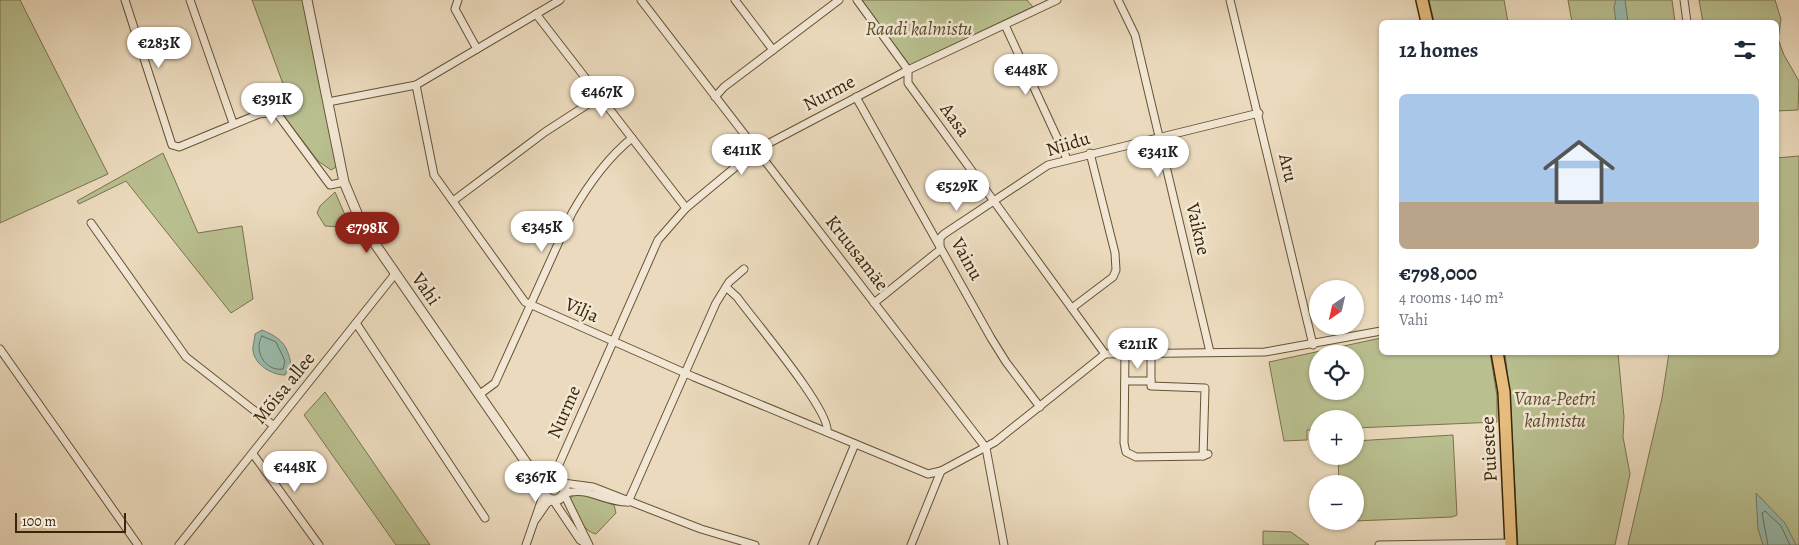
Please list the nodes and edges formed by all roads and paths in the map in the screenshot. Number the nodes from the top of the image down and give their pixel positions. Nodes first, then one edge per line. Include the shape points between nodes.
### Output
1 (125, 0) edge
2 (190, 0) edge
3 (307, 0) edge
4 (458, 0) edge
5 (560, 0) edge
6 (641, 0) edge
7 (735, 0) edge
8 (839, 0) edge
9 (857, 0) edge
10 (1058, 0) edge
11 (1118, 0) edge
12 (1230, 0) edge
13 (1422, 0) edge
14 (1684, 0) edge
15 (536, 14) junction
16 (1427, 20) edge
17 (1687, 20) edge
18 (1005, 25) junction
19 (477, 49) junction
20 (773, 50) junction
21 (908, 70) junction
22 (416, 85) junction
23 (599, 97) junction
24 (715, 97) junction
25 (856, 97) junction
26 (328, 102) junction
27 (1259, 114) junction
28 (233, 123) junction
29 (1159, 137) junction
30 (632, 138) junction
31 (756, 150) junction
32 (1090, 153) junction
33 (1067, 159) junction
34 (344, 182) junction
35 (453, 200) junction
36 (994, 201) junction
37 (686, 208) junction
38 (91, 224) dead end
39 (940, 244) junction
40 (744, 269) dead end
41 (395, 274) junction
42 (726, 287) junction
43 (874, 303) junction
44 (530, 304) junction
45 (1072, 308) junction
46 (356, 323) junction
47 (1379, 332) edge
48 (613, 341) junction
49 (1313, 345) joint
50 (1309, 346) edge
51 (0, 349) edge
52 (1125, 352) junction
53 (1152, 352) junction
54 (1210, 352) junction
55 (1105, 354) junction
56 (1498, 355) edge
57 (684, 373) junction
58 (1125, 380) junction
59 (1151, 381) junction
60 (480, 394) junction
61 (1040, 407) junction
62 (274, 426) junction
63 (826, 432) junction
64 (855, 444) junction
65 (985, 446) junction
66 (253, 454) junction
67 (527, 464) junction
68 (941, 471) junction
69 (551, 478) junction
70 (563, 483) junction
71 (543, 490) junction
72 (564, 494) junction
73 (553, 500) junction
74 (628, 502) junction
75 (485, 518) dead end
76 (536, 519) junction
77 (1511, 544) edge
78 (138, 545) edge
79 (179, 545) edge
80 (319, 545) edge
81 (526, 545) edge
82 (588, 545) edge
83 (754, 545) edge
84 (813, 545) edge
85 (911, 545) edge
86 (1004, 545) edge
87 (1379, 545) edge

1 - 28 street via 172,145 179,147
2 - 28 street
3 - 26 street, Vahi
4 - 19 street via 455,8
5 - 15 street
6 - 24 street, Kruusamäe
7 - 20 street
8 - 20 street
9 - 21 street, Aasa
10 - 18 street, Nurme
11 - 29 street, Vaikne via 1135,34
12 - 27 street, Aru
13 - 16 highway
14 - 17 street
15 - 19 street
15 - 23 street
18 - 21 street, Nurme
18 - 33 street
19 - 22 street
20 - 24 street
21 - 25 street, Nurme
21 - 36 street, Aasa via 908,83
22 - 26 street
22 - 35 street, Vilja via 434,175
23 - 30 street
23 - 35 street via 545,132
24 - 31 street, Kruusamäe
25 - 31 street, Nurme
25 - 39 street, Vainu
26 - 34 street, Vahi
27 - 29 street, Niidu
27 - 49 street, Aru
28 - 34 street via 276,112 330,185
29 - 32 street, Niidu
29 - 54 street, Vaikne
30 - 37 street
30 - 44 street via 585,189
31 - 37 street, Nurme
31 - 43 street, Kruusamäe
32 - 33 street, Niidu
32 - 45 street via 1115,253 1116,270 1113,277
33 - 36 street, Niidu via 1048,165
34 - 41 street, Vahi via 362,225
35 - 44 street, Vilja via 512,287
36 - 39 street, Niidu via 944,234
36 - 45 street, Aasa
37 - 48 street, Nurme via 658,240
38 - 62 street via 186,357
39 - 43 street, Niidu via 940,250
39 - 61 street, Vainu via 991,338
40 - 42 street
41 - 46 street, Mõisa allee
41 - 60 street, Vahi
42 - 57 street
42 - 63 street via 809,392 826,419
43 - 65 street, Kruusamäe
44 - 48 street, Vilja
44 - 60 street via 495,383
45 - 55 street, Aasa
46 - 62 street, Mõisa allee
46 - 75 street
47 - 49 street
48 - 57 street, Vilja
48 - 69 street, Nurme
50 - 54 street via 1264,352
51 - 78 street
52 - 53 street
52 - 55 street
52 - 58 street
53 - 54 street
53 - 59 street
55 - 61 street
56 - 77 highway, Puiestee via 1504,392
57 - 63 street, Vilja
57 - 74 street
58 - 59 street
58 - 59 street via 1124,443 1129,455 1205,455 1205,388 1151,386
60 - 67 street, Vahi
61 - 65 street via 995,442
62 - 66 street, Mõisa allee
63 - 64 street, Vilja
64 - 68 street, Vilja via 928,474
64 - 84 street
65 - 68 street
65 - 86 street, Kruusamäe
66 - 79 street, Mõisa allee
66 - 80 street
67 - 69 street, Vahi
67 - 71 street, Vahi
68 - 85 street
69 - 70 street
69 - 71 street
70 - 72 street
70 - 74 street via 593,487
71 - 73 street
71 - 76 street
72 - 73 street
72 - 74 street via 581,491 619,503
72 - 82 street
73 - 76 street
73 - 82 street via 580,540
74 - 83 street
76 - 81 street
77 - 87 street

